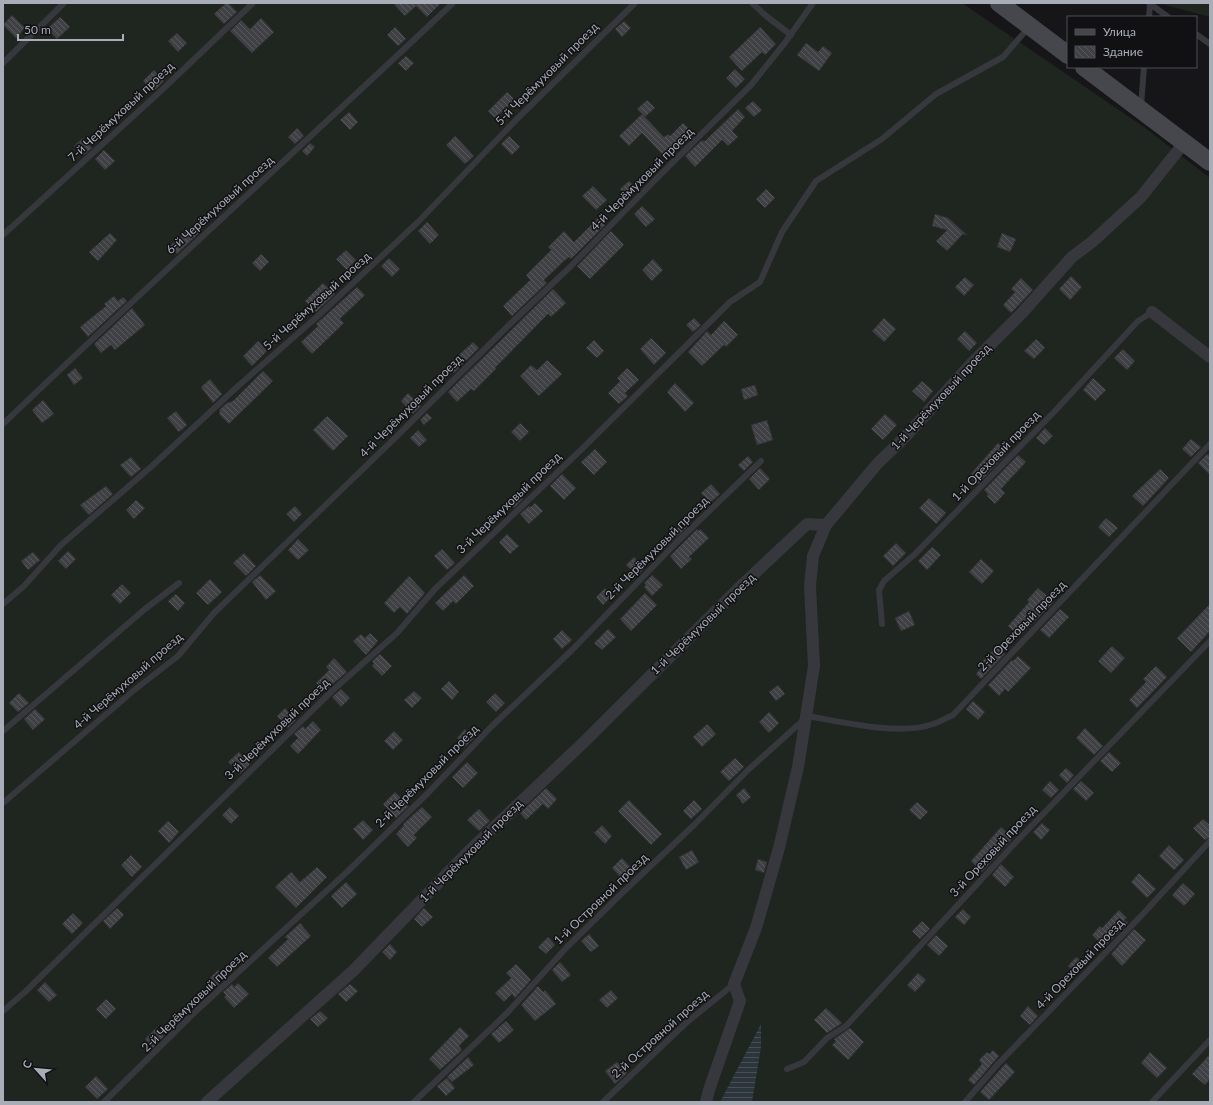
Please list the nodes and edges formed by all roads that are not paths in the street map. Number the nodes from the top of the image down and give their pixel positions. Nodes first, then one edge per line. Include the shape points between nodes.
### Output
1 (64, 3) edge
2 (253, 3) edge
3 (453, 3) edge
4 (635, 3) edge
5 (752, 3) edge
6 (813, 3) edge
7 (999, 3) edge
8 (1149, 4) edge
9 (1148, 16) edge
10 (1167, 16) edge
11 (1030, 26) junction
12 (791, 35) junction
13 (1197, 35) edge
14 (1210, 44) edge
15 (1067, 54) edge
16 (3, 63) edge
17 (1085, 68) edge
18 (1144, 68) edge
19 (1141, 110) junction
20 (1184, 143) junction
21 (1210, 162) edge
22 (3, 235) edge
23 (1152, 312) joint
24 (1210, 357) edge
25 (3, 424) edge
26 (1210, 444) edge
27 (761, 462) dead end
28 (826, 525) junction
29 (179, 583) dead end
30 (3, 604) edge
31 (882, 624) dead end
32 (1210, 641) edge
33 (808, 716) junction
34 (3, 731) edge
35 (3, 803) edge
36 (1210, 841) edge
37 (734, 984) junction
38 (3, 1011) edge
39 (1210, 1040) edge
40 (786, 1069) dead end
41 (104, 1102) edge
42 (207, 1102) edge
43 (414, 1102) edge
44 (603, 1102) edge
45 (706, 1102) edge
46 (965, 1102) edge
47 (1152, 1102) edge

1 - 16 lane
2 - 22 lane, 7-й Черёмуховый проезд
3 - 25 lane, 6-й Черёмуховый проезд via 139,294
4 - 30 lane, 5-й Черёмуховый проезд via 517,119 418,222 319,316 61,545 24,586
5 - 12 lane
6 - 12 lane, 4-й Черёмуховый проезд
7 - 11 main road
8 - 9 lane
8 - 10 lane
11 - 15 main road
11 - 38 lane, 3-й Черёмуховый проезд via 1003,57 936,94 882,139 816,181 782,232 760,282 725,308 435,589 397,633 332,691
12 - 35 lane, 4-й Черёмуховый проезд via 751,85 570,267 214,613 178,656 133,691
13 - 14 lane
17 - 19 main road
18 - 19 lane
19 - 20 main road
20 - 21 main road
20 - 28 street, 1-й Черёмуховый проезд via 1141,197 1072,257 878,463
23 - 24 street
23 - 31 lane, 1-й Ореховый проезд via 1138,321 1054,412 915,554 884,580 879,590
26 - 33 lane, 2-й Ореховый проезд via 953,715 932,725 903,729 843,723
27 - 41 lane, 2-й Черёмуховый проезд via 675,544 428,793 194,1013
28 - 33 street via 813,556 810,586 814,666
28 - 42 street, 1-й Черёмуховый проезд via 807,524 469,851 354,970
29 - 34 lane
32 - 40 lane, 3-й Ореховый проезд via 1016,842 846,1026 827,1038 804,1062
33 - 37 street via 777,855 756,928
33 - 43 lane, 1-й Островной проезд via 748,770 567,947 507,1013
36 - 46 lane, 4-й Ореховый проезд
37 - 44 lane, 2-й Островной проезд via 686,1023
37 - 45 street via 740,1001
39 - 47 lane

